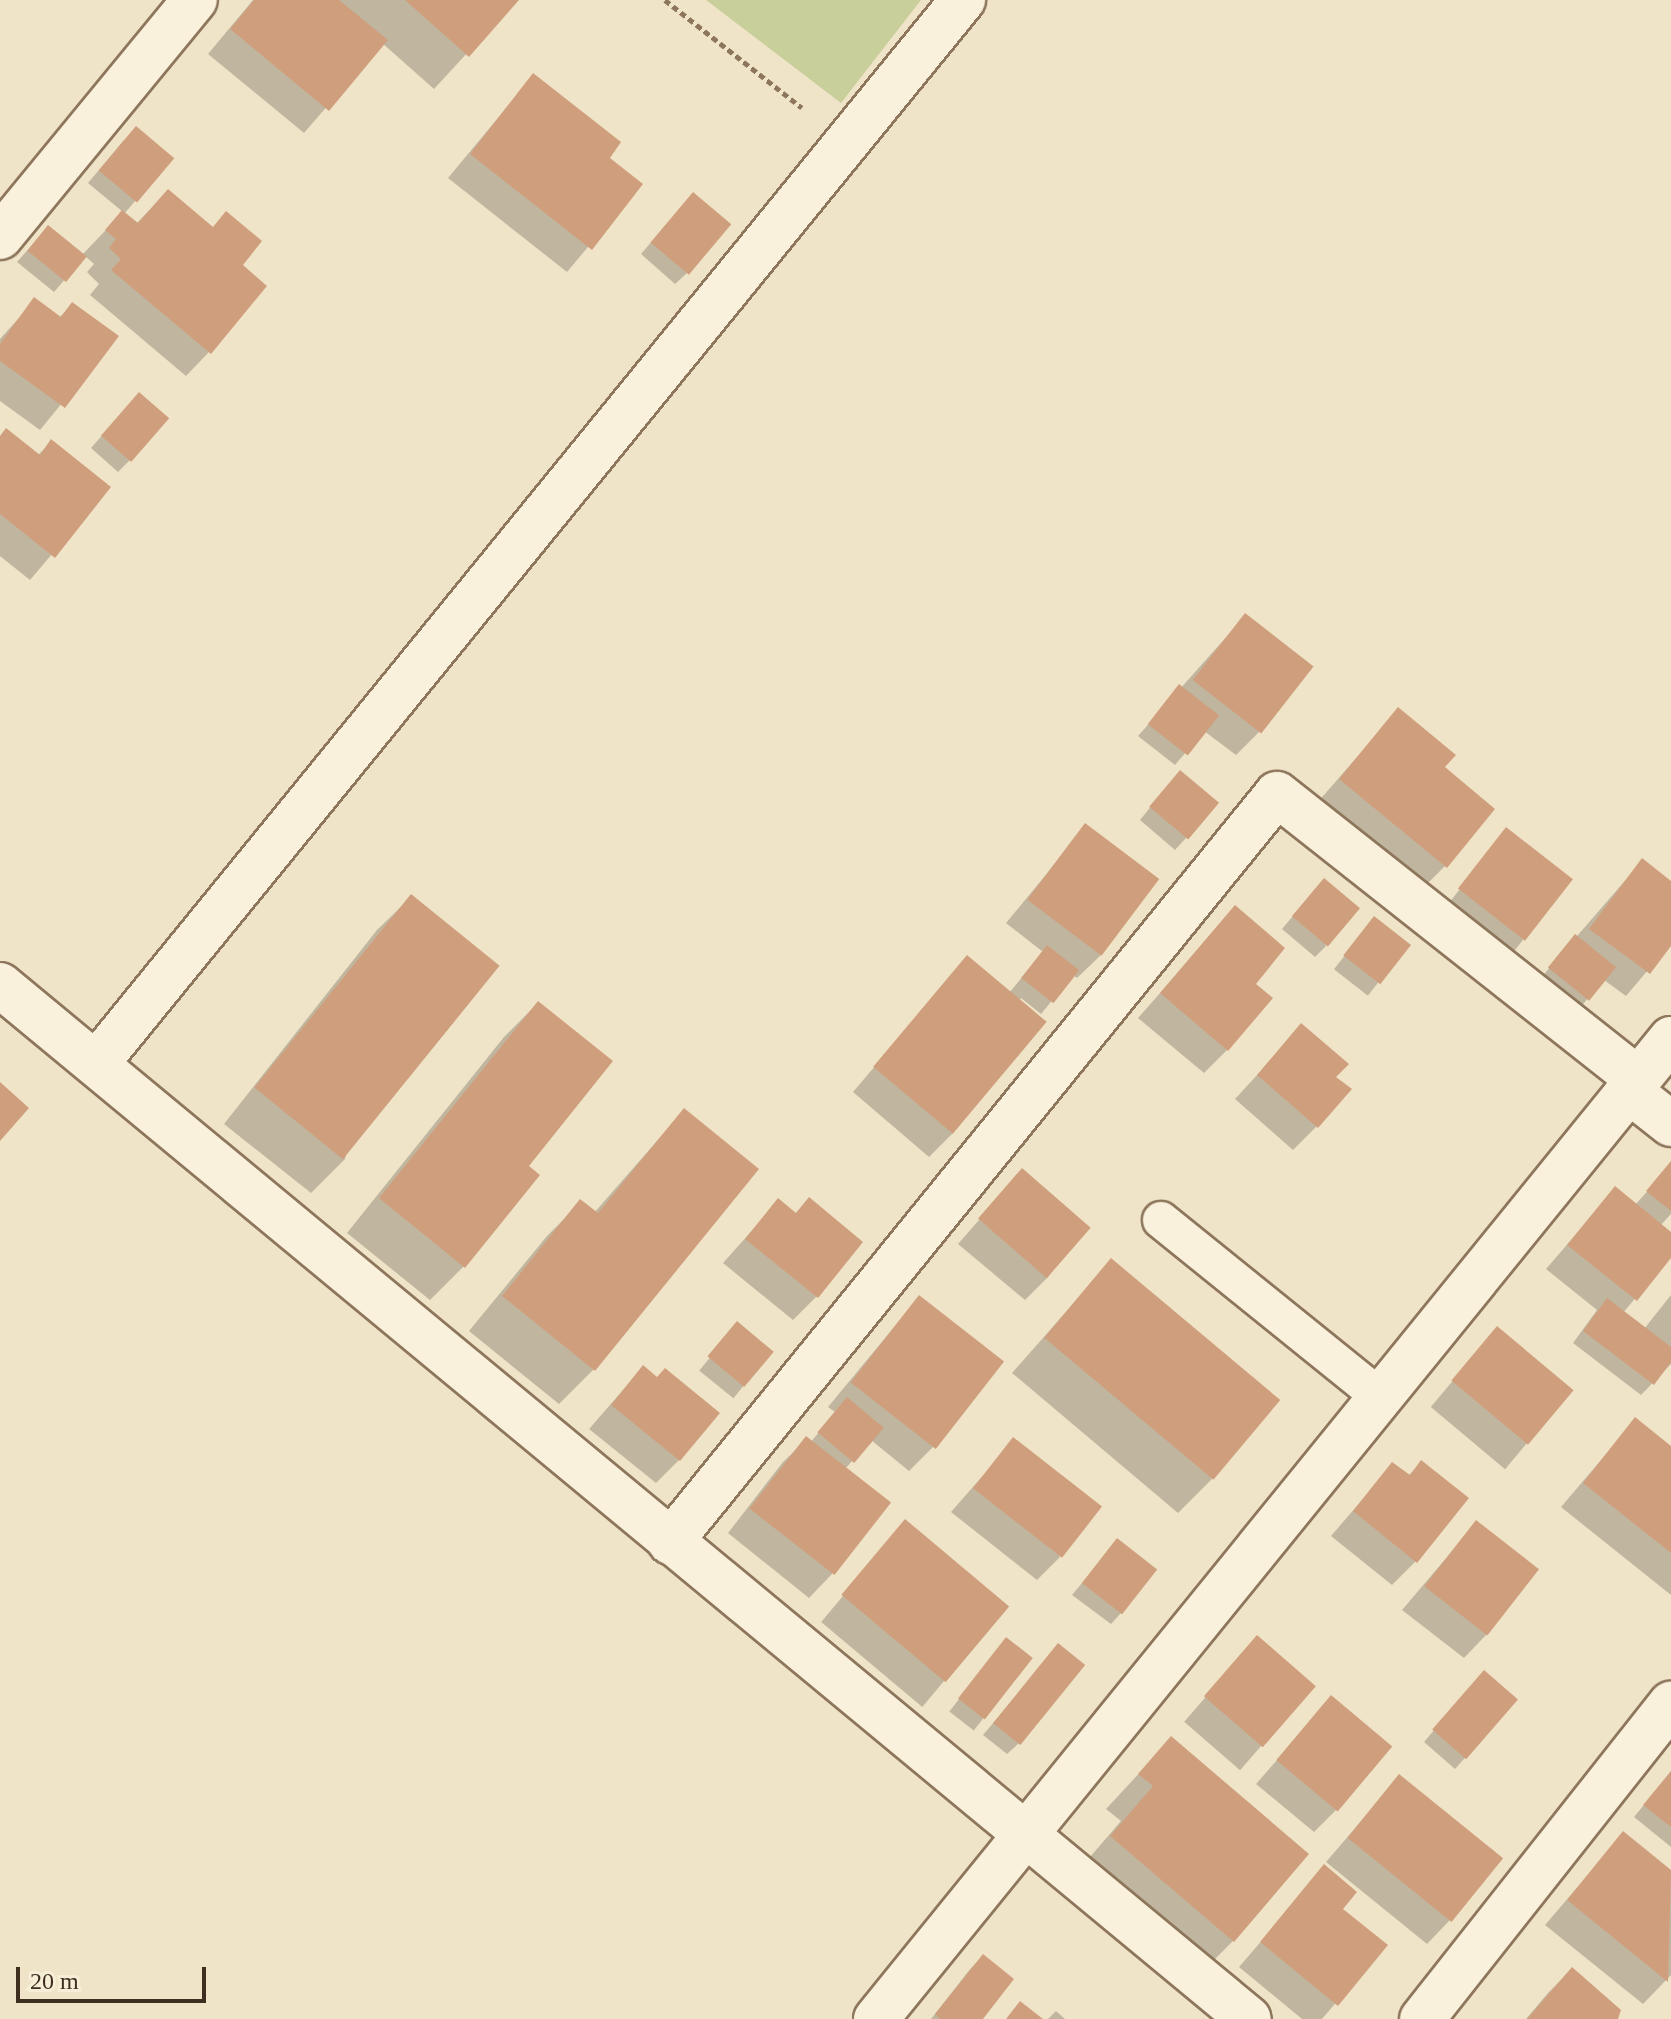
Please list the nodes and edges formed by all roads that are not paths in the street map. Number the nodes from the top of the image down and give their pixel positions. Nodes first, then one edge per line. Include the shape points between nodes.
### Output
1 (195, 0) edge
2 (963, 0) edge
3 (0, 237) edge
4 (0, 985) edge
5 (1671, 1039) edge
6 (96, 1064) junction
7 (1633, 1085) junction
8 (1671, 1124) edge
9 (1161, 1220) dead end
10 (1380, 1397) junction
11 (670, 1542) junction
12 (1671, 1704) edge
13 (1024, 1836) junction
14 (1229, 2013) edge
15 (876, 2019) edge
16 (1422, 2019) edge

1 - 3 street
2 - 6 street
4 - 6 street
5 - 7 street
6 - 11 street
7 - 8 street
7 - 10 street
7 - 11 street via 1277,794
9 - 10 lane
10 - 13 street
11 - 13 street
12 - 16 street
13 - 14 street
13 - 15 street

